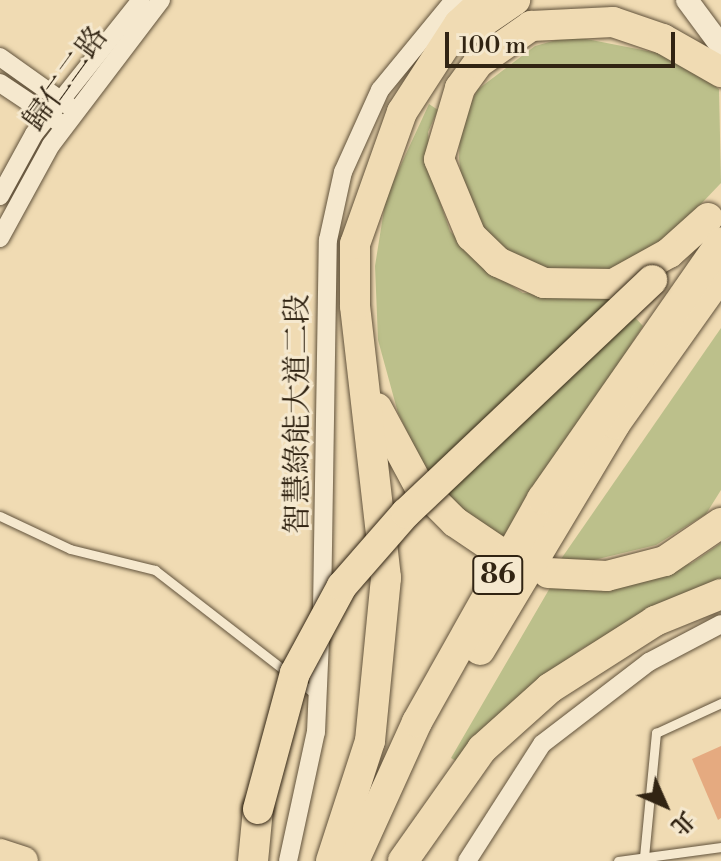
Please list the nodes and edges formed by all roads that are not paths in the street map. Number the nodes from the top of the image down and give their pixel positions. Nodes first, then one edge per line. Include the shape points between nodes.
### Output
1 (141, 0) edge
2 (161, 0) edge
3 (454, 0) edge
4 (485, 0) edge
5 (515, 0) edge
6 (687, 0) edge
7 (721, 46) edge
8 (0, 57) edge
9 (439, 59) junction
10 (721, 72) edge
11 (0, 83) edge
12 (66, 111) junction
13 (47, 116) junction
14 (0, 196) edge
15 (717, 220) edge
16 (0, 238) edge
17 (721, 275) edge
18 (679, 314) junction
19 (363, 377) junction
20 (0, 516) edge
21 (721, 523) edge
22 (504, 555) dead end
23 (548, 573) dead end
24 (721, 594) edge
25 (721, 624) edge
26 (316, 695) junction
27 (721, 703) edge
28 (721, 847) edge
29 (0, 853) edge
30 (644, 857) junction
31 (24, 861) edge
32 (253, 861) edge
33 (288, 861) edge
34 (331, 861) edge
35 (354, 861) edge
36 (374, 861) edge
37 (403, 861) edge
38 (467, 861) edge
39 (618, 861) edge

1 - 12 street, 歸仁二路
2 - 12 street, 歸仁二路
3 - 26 street, 智慧綠能大道二段 via 380,90 343,172 328,240 329,526
4 - 9 highway
5 - 9 highway
6 - 7 street
8 - 12 street
9 - 19 highway via 402,112 355,244
10 - 15 highway via 663,39 613,22 531,26 478,63 460,88 439,159 471,236 498,262 544,283 613,284
11 - 13 street
12 - 13 street, 歸仁二路
12 - 16 street, 歸仁二路
13 - 14 street, 歸仁二路
15 - 18 highway, 86
15 - 32 highway, bridge via 406,513 342,586 295,673 258,809
17 - 18 highway, 86
18 - 35 highway, 86 via 595,413 480,605
18 - 36 highway, 86 via 498,616
19 - 22 highway via 419,486 455,522
19 - 34 highway via 386,578 370,741
20 - 26 lane via 70,549 155,570
21 - 23 highway via 665,561 607,576
24 - 37 highway via 655,621 550,688 482,749
25 - 38 street via 638,670 542,744
26 - 33 street, 智慧綠能大道二段 via 316,732
27 - 30 lane via 656,733
28 - 30 lane
29 - 31 main road
30 - 39 lane

